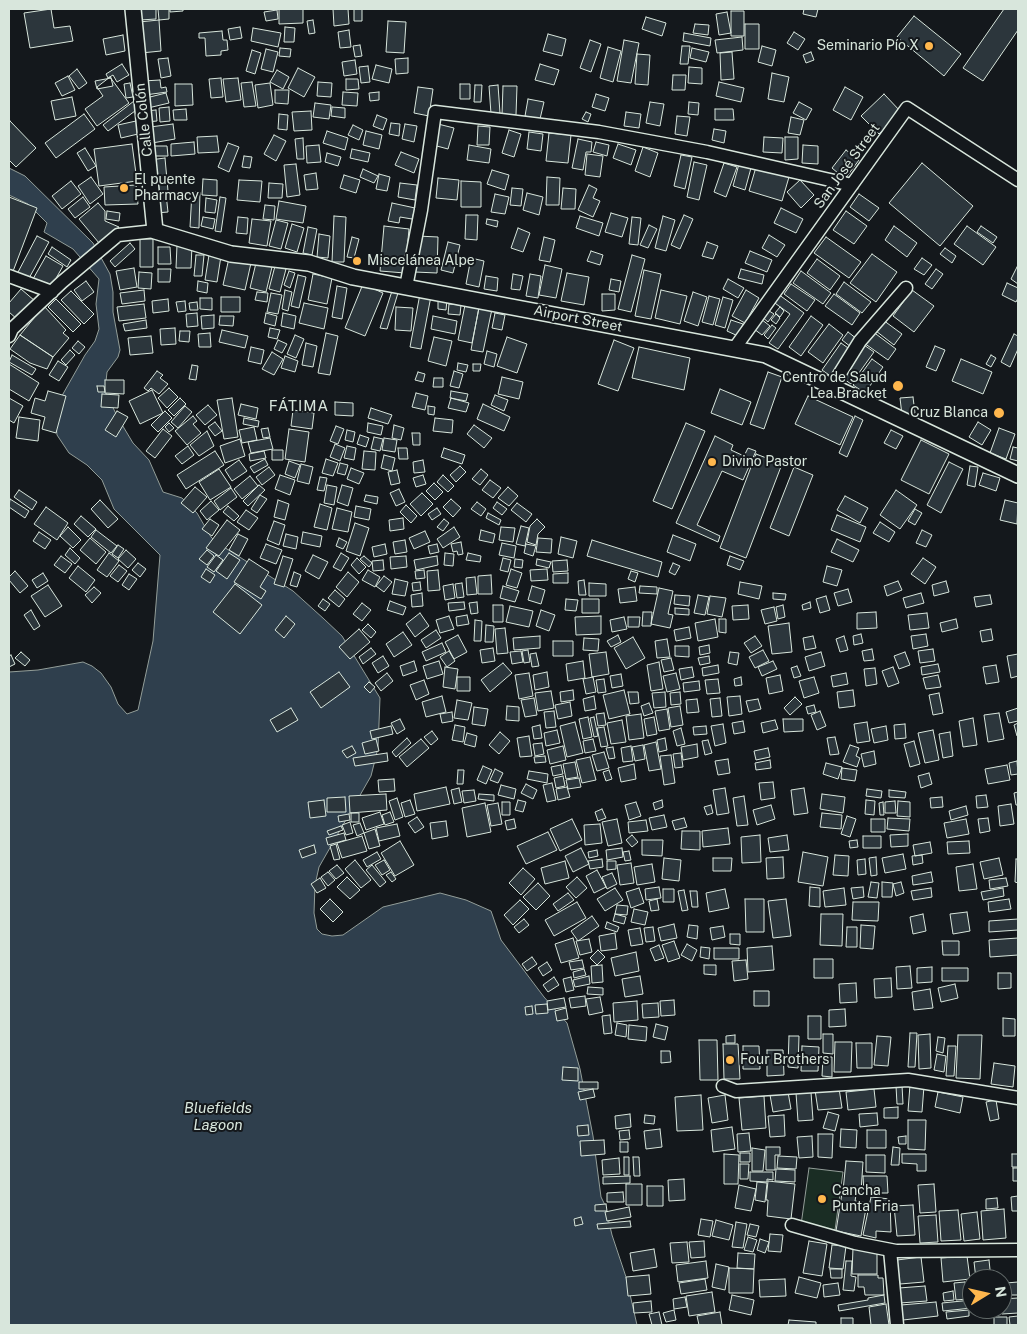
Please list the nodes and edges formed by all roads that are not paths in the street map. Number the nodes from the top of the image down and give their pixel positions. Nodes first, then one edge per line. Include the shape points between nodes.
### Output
1 (133, 9) edge
2 (1018, 180) edge
3 (852, 185) junction
4 (155, 231) junction
5 (9, 276) edge
6 (406, 287) junction
7 (906, 288) dead end
8 (52, 292) junction
9 (9, 336) edge
10 (734, 349) junction
11 (832, 386) junction
12 (1018, 475) edge
13 (723, 1086) dead end
14 (1018, 1098) edge
15 (792, 1225) dead end
16 (890, 1250) junction
17 (1018, 1250) edge
18 (897, 1325) edge

1 - 4 street, Calle Colón
2 - 3 street, San José Street via 907,108
3 - 6 street via 707,152 599,132 435,112
3 - 10 street, San José Street
4 - 6 street, Airport Street via 231,254 309,263 353,277
4 - 8 street, Airport Street via 118,235
5 - 8 street
6 - 10 street, Airport Street
7 - 11 street via 860,341
8 - 9 street via 12,329
10 - 11 street, Airport Street via 766,355
11 - 12 street, Airport Street
13 - 14 street via 736,1092 908,1080
15 - 16 street
16 - 17 street
16 - 18 street

